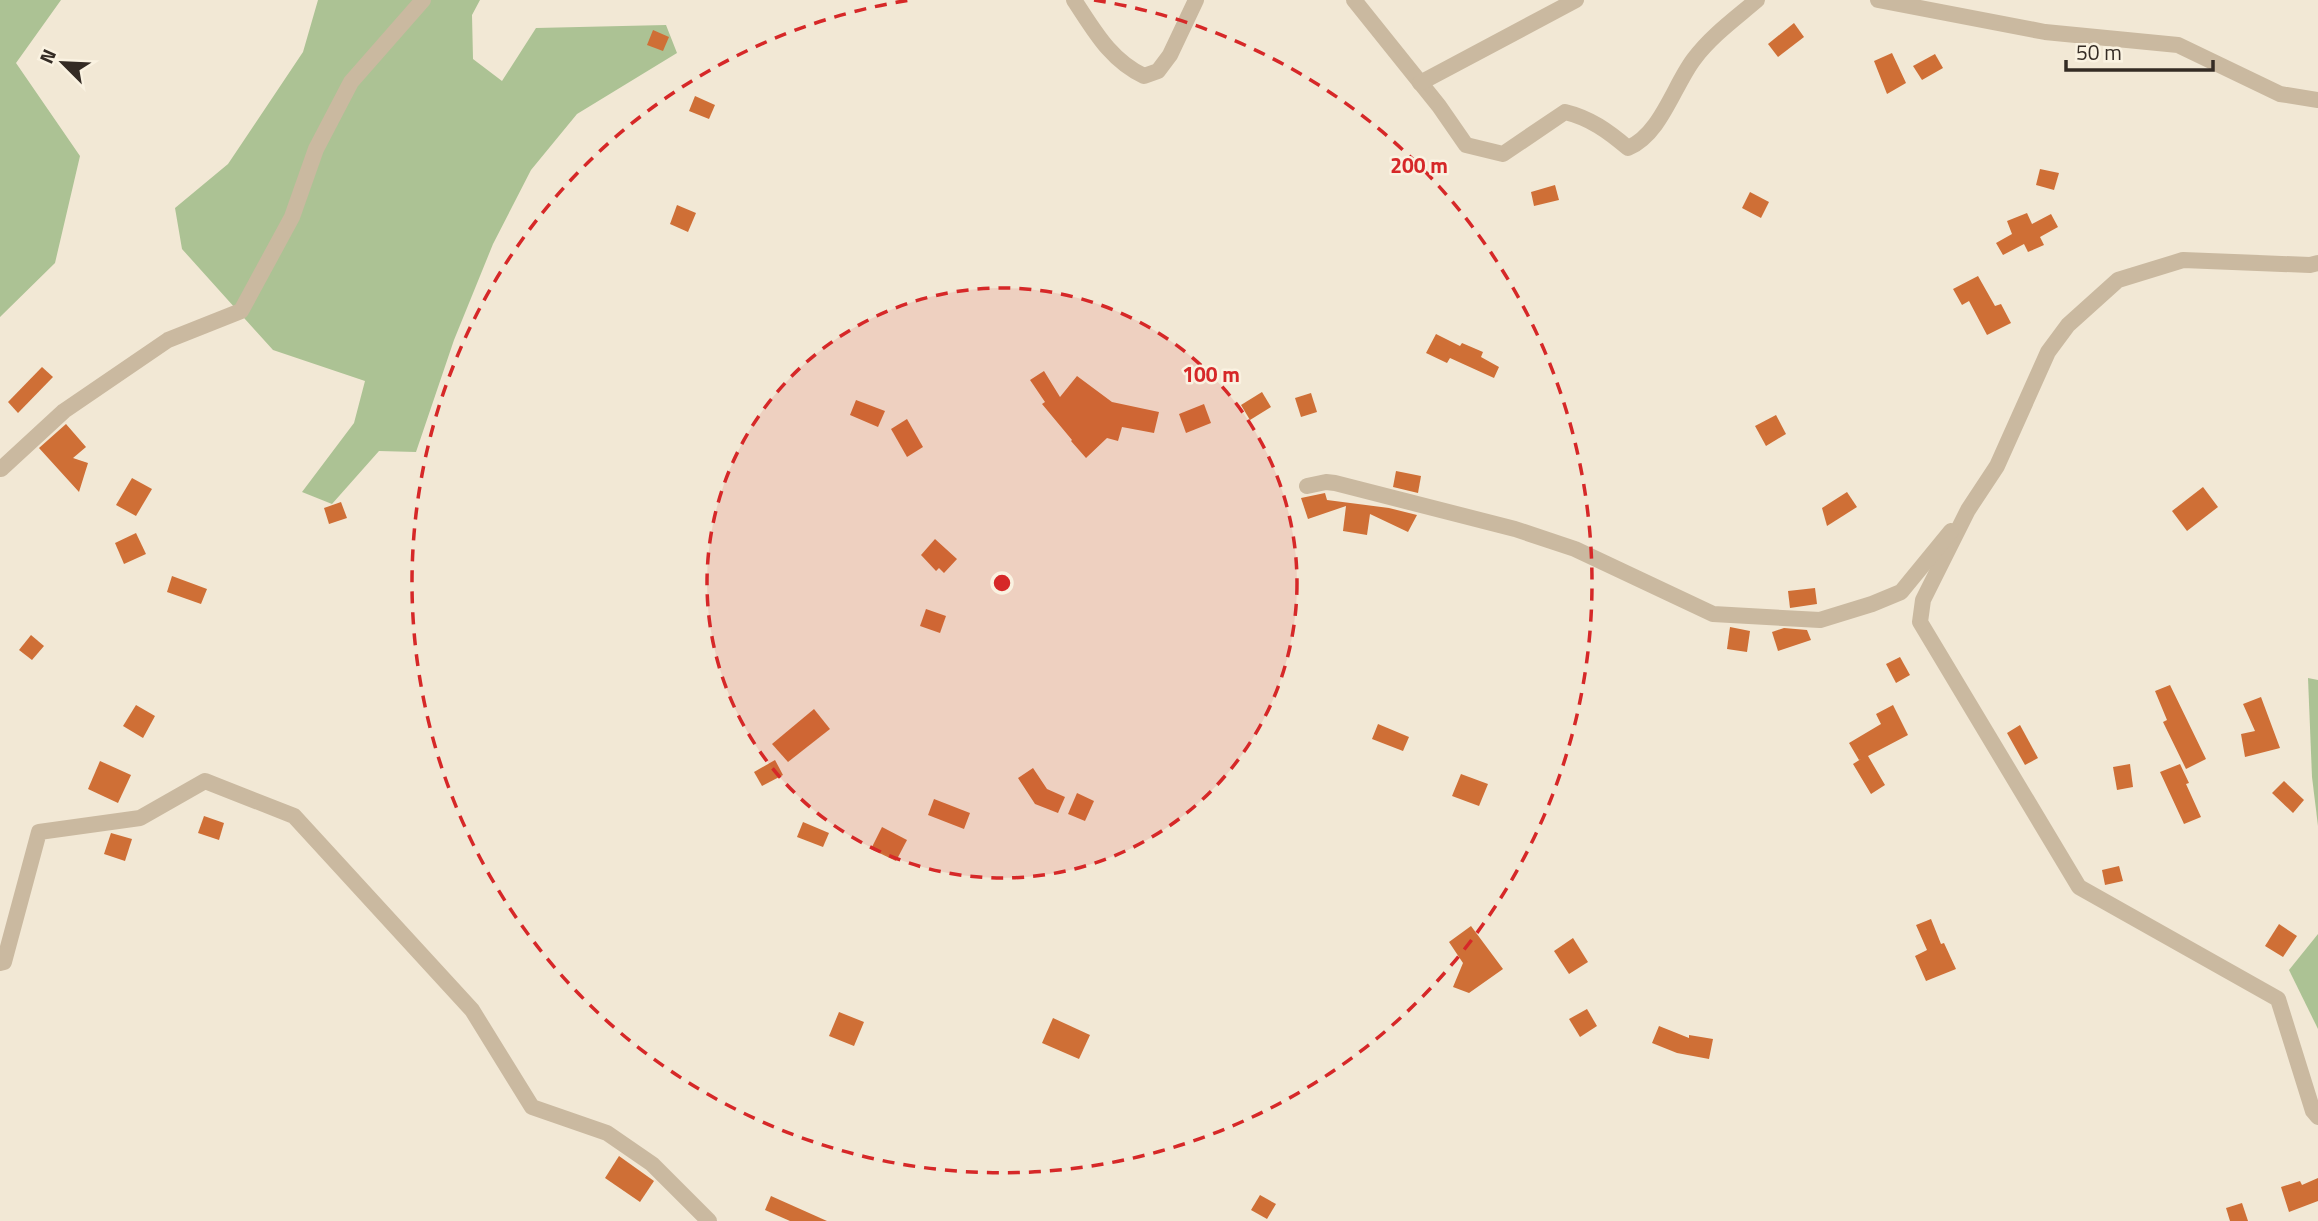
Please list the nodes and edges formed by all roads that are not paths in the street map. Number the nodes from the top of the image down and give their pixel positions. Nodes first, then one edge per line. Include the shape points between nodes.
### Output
1 (424, 0) edge
2 (1074, 0) edge
3 (1196, 0) edge
4 (1354, 0) edge
5 (1576, 0) edge
6 (1757, 0) edge
7 (1878, 0) edge
8 (1420, 83) junction
9 (2318, 100) edge
10 (2318, 263) edge
11 (2, 469) edge
12 (1307, 486) dead end
13 (1968, 510) junction
14 (0, 963) edge
15 (2318, 1116) edge
16 (709, 1221) edge

1 - 11 street via 351,82 316,149 292,217 241,311 168,340 64,411
2 - 3 street via 1108,50 1144,76 1158,71 1170,55
4 - 8 street
5 - 8 street
6 - 8 street via 1693,60 1664,110 1639,143 1628,148 1583,116 1565,111 1503,154 1466,145
7 - 9 street via 2045,32 2178,45 2280,94
10 - 13 street via 2183,260 2118,280 2068,325 2048,352 1997,466
12 - 13 street via 1335,483 1515,529 1575,549 1713,614 1820,620 1901,592
13 - 15 street via 1923,600 1920,622 2079,887 2278,999
14 - 16 street via 4,962 39,832 140,817 205,781 294,816 472,1010 533,1107 607,1133 652,1164

